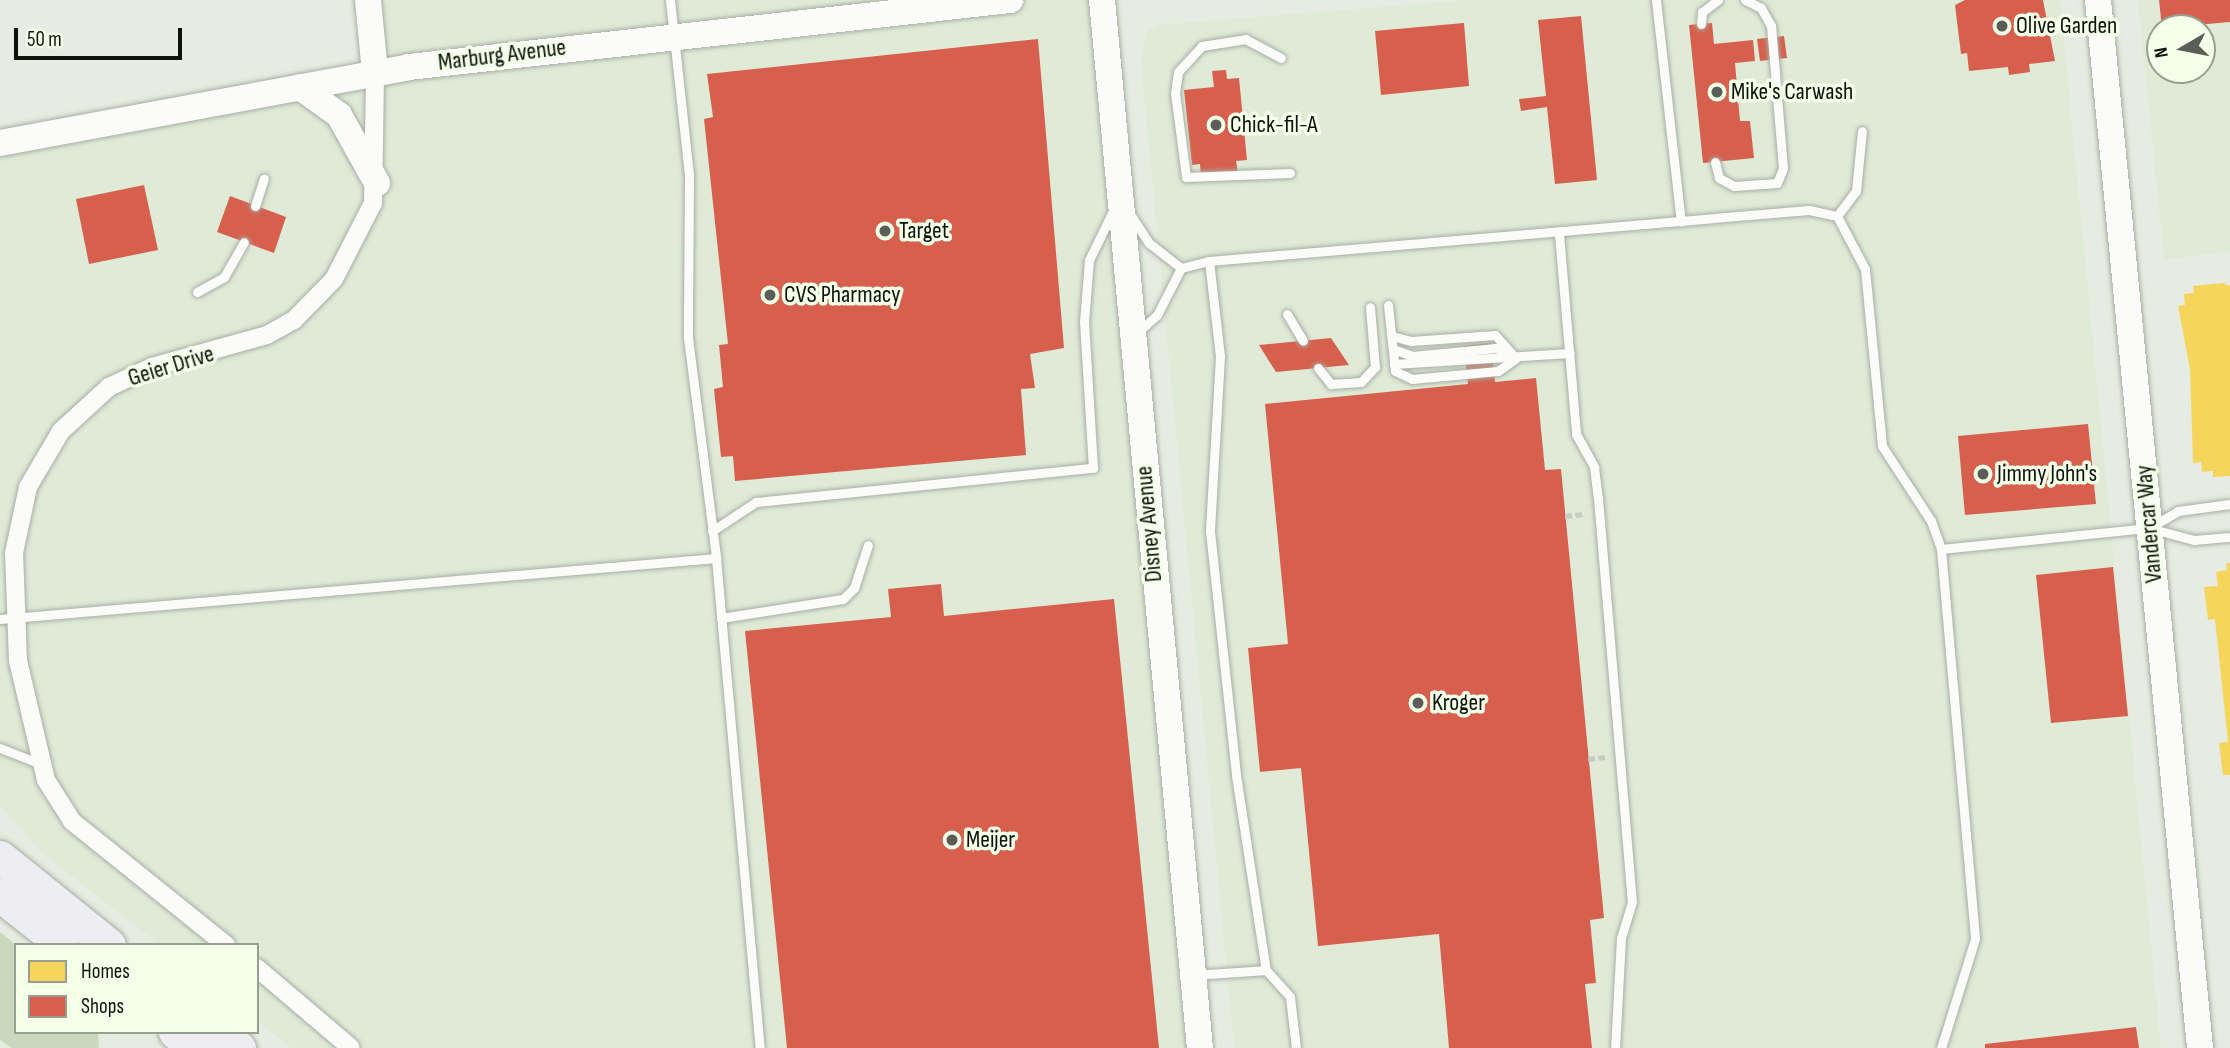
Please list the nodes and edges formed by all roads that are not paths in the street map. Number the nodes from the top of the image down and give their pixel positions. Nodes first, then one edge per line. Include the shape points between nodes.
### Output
1 (368, 0) edge
2 (670, 0) edge
3 (1010, 0) edge
4 (1102, 0) edge
5 (1656, 0) edge
6 (1718, 0) edge
7 (1745, 0) edge
8 (2098, 0) edge
9 (1701, 24) dead end
10 (672, 36) junction
11 (1281, 58) dead end
12 (375, 73) junction
13 (300, 88) junction
14 (1862, 131) dead end
15 (0, 143) edge
16 (1715, 162) dead end
17 (1290, 173) dead end
18 (264, 178) dead end
19 (377, 183) junction
20 (1118, 194) junction
21 (255, 206) dead end
22 (1837, 216) junction
23 (1681, 222) junction
24 (1559, 234) junction
25 (244, 242) dead end
26 (1209, 261) junction
27 (1181, 268) junction
28 (197, 292) dead end
29 (1388, 305) dead end
30 (1370, 307) dead end
31 (1287, 314) dead end
32 (1392, 336) junction
33 (1131, 337) junction
34 (1303, 341) dead end
35 (1393, 349) junction
36 (1570, 353) junction
37 (1516, 358) junction
38 (1318, 368) dead end
39 (2230, 504) edge
40 (2149, 528) junction
41 (712, 531) junction
42 (2230, 537) edge
43 (868, 545) dead end
44 (1941, 549) junction
45 (716, 558) junction
46 (8, 618) edge
47 (721, 618) junction
48 (0, 748) edge
49 (41, 764) junction
50 (0, 857) edge
51 (0, 895) edge
52 (60, 943) edge
53 (106, 943) edge
54 (224, 943) edge
55 (259, 970) edge
56 (1266, 970) junction
57 (1193, 975) junction
58 (178, 1034) edge
59 (222, 1034) edge
60 (195, 1048) edge
61 (239, 1048) edge
62 (351, 1048) edge
63 (760, 1048) edge
64 (1200, 1048) edge
65 (1296, 1048) edge
66 (1615, 1048) edge
67 (1941, 1048) edge
68 (2200, 1048) edge

1 - 12 street
2 - 10 lane
3 - 10 street, Marburg Avenue
4 - 20 street, Disney Avenue
5 - 23 lane
6 - 9 lane via 1702,12
7 - 16 lane via 1761,8 1771,26 1783,168 1777,183 1734,187 1718,178
8 - 40 street, Vandercar Way
10 - 12 street, Marburg Avenue
10 - 41 lane via 690,176 688,338
11 - 17 lane via 1246,39 1218,41 1186,60 1175,93 1186,177
12 - 13 street, Marburg Avenue
12 - 19 street, Geier Drive
13 - 15 street, Marburg Avenue
13 - 19 street via 339,115
14 - 22 lane via 1856,191
18 - 21 lane
19 - 46 street, Geier Drive via 365,228 334,279 294,320 237,347 130,375 61,431 28,487 14,553
20 - 27 lane via 1137,227
20 - 33 street, Disney Avenue
20 - 41 lane via 1089,260 1084,322 1093,468 755,502
22 - 23 lane via 1810,210
22 - 44 lane via 1865,270 1882,446 1931,520
23 - 24 lane
24 - 26 lane
24 - 36 lane
25 - 28 lane via 224,277
26 - 27 lane
26 - 56 lane via 1220,356 1210,531 1236,775
27 - 33 lane via 1157,315
29 - 32 lane
30 - 38 lane via 1375,367 1361,382 1332,384
31 - 34 lane
32 - 35 lane
32 - 37 lane via 1411,341 1495,335
33 - 57 street, Disney Avenue
35 - 37 lane via 1412,356 1496,348
35 - 37 lane via 1394,364
36 - 37 lane
36 - 66 lane via 1576,434 1594,467 1598,498 1632,902 1621,938
39 - 40 lane via 2185,509
40 - 42 lane via 2194,540
40 - 44 lane
40 - 68 street, Vandercar Way
41 - 45 lane
43 - 47 lane via 854,588 843,599
44 - 67 lane via 1975,939
45 - 46 lane
45 - 47 lane
46 - 49 street, Geier Drive
47 - 63 lane
48 - 49 lane
49 - 54 street, Geier Drive via 72,821
50 - 53 highway
51 - 52 highway
55 - 62 street
56 - 57 lane
56 - 65 lane via 1290,997
57 - 64 street, Disney Avenue
58 - 60 highway
59 - 61 highway

